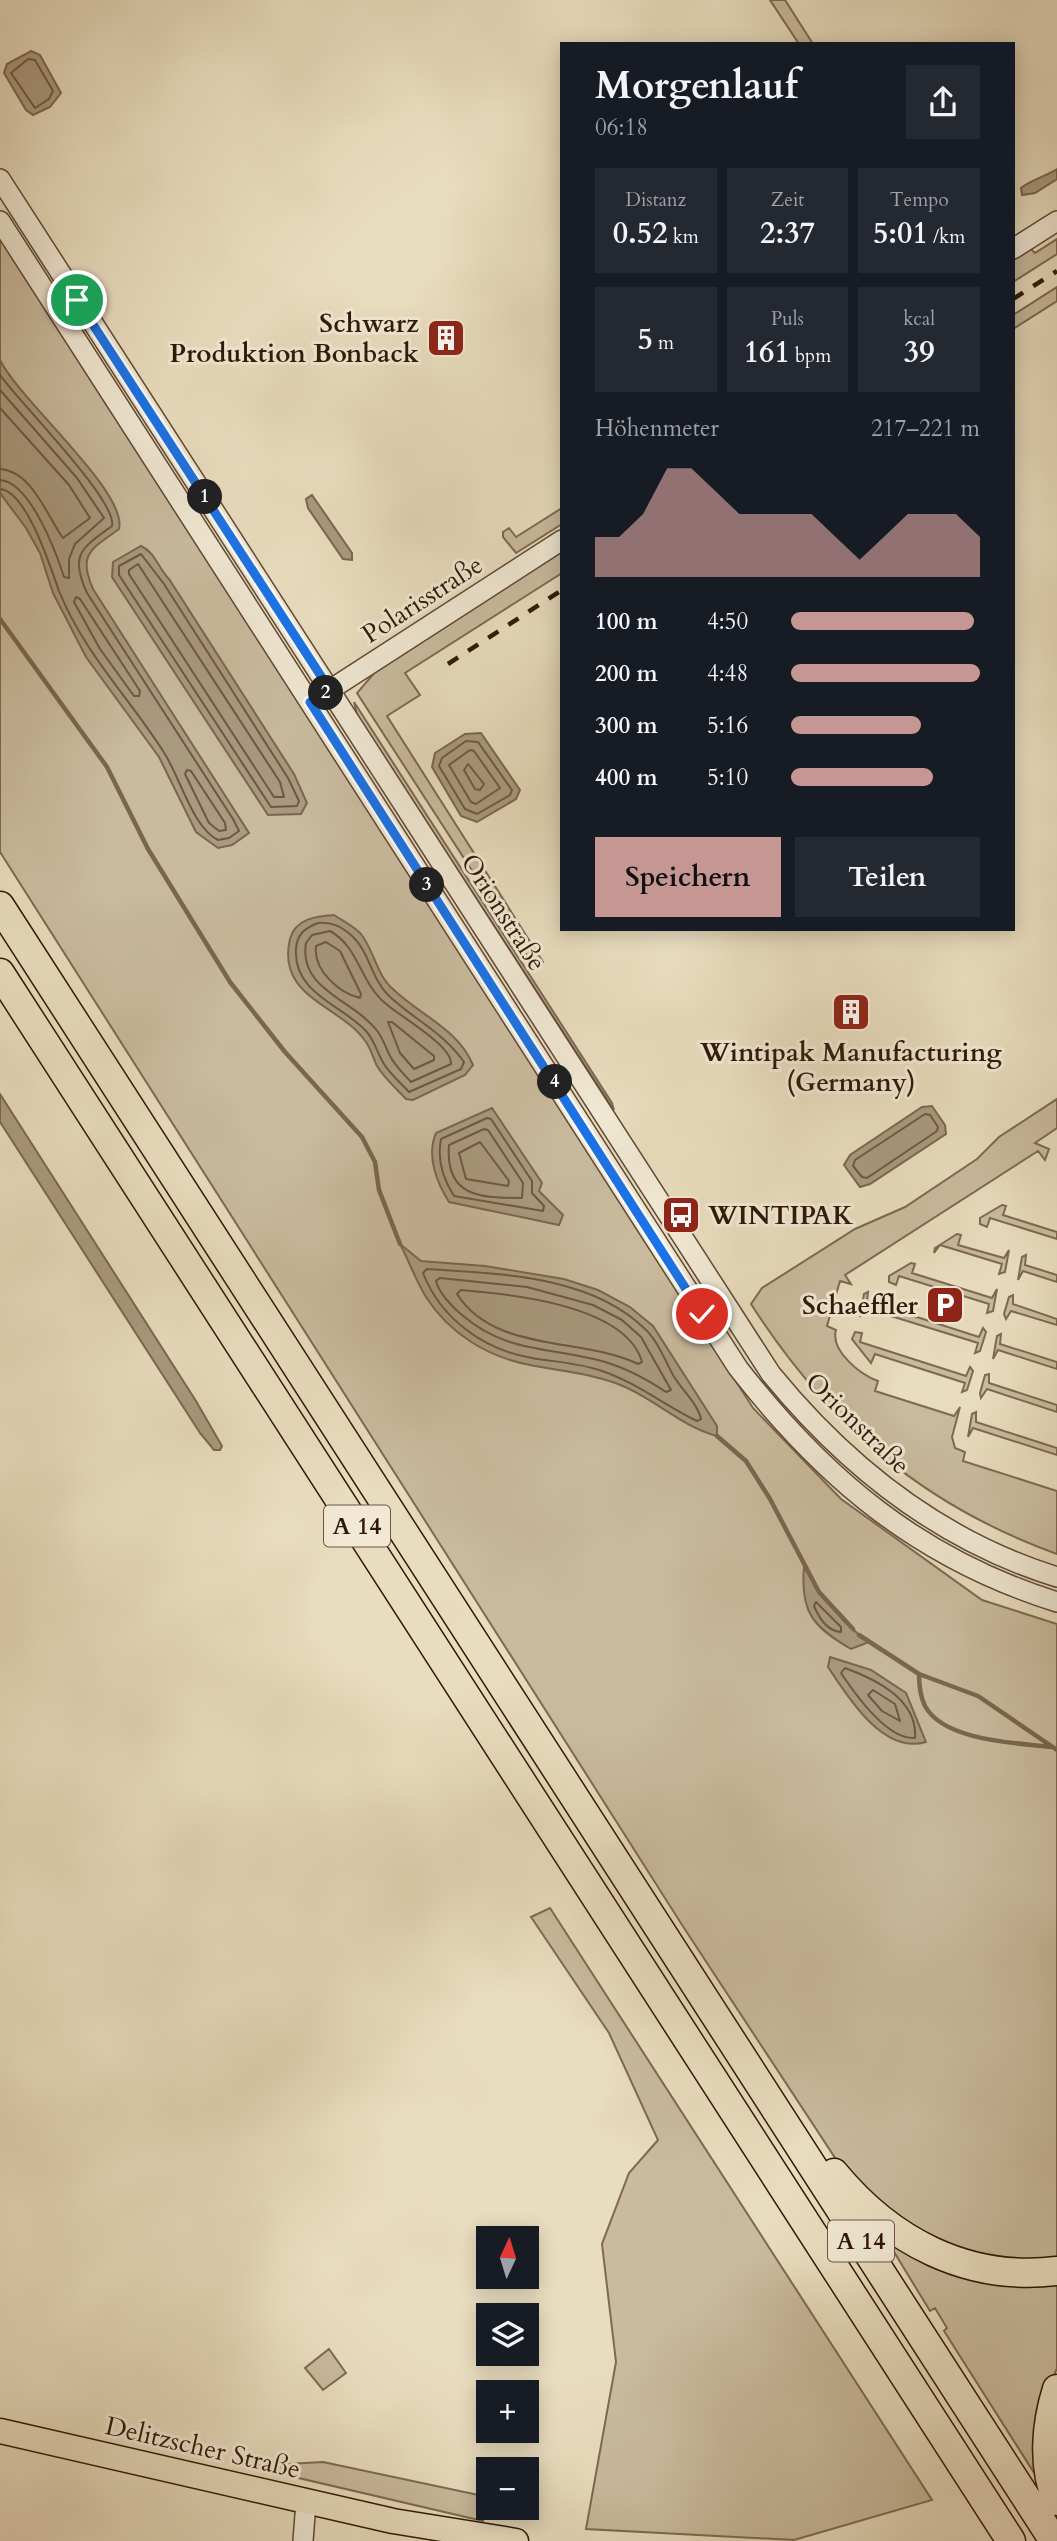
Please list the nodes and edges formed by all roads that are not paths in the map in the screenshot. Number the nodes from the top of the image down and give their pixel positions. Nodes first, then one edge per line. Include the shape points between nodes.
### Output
1 (0, 180) edge
2 (0, 221) edge
3 (1057, 221) edge
4 (1015, 248) edge
5 (560, 541) edge
6 (330, 690) junction
7 (310, 702) junction
8 (0, 906) edge
9 (0, 973) edge
10 (1057, 1577) edge
11 (1057, 1602) edge
12 (755, 2077) junction
13 (1057, 2271) edge
14 (1057, 2389) edge
15 (0, 2431) edge
16 (306, 2501) junction
17 (1057, 2501) edge
18 (393, 2521) junction
19 (303, 2541) edge
20 (454, 2541) edge
21 (516, 2541) edge
22 (1012, 2541) edge
23 (1054, 2541) edge

1 - 6 street, Orionstraße
2 - 7 street, Orionstraße
3 - 4 street
5 - 6 street, Polarisstraße
6 - 7 street, Polarisstraße
6 - 10 street, Orionstraße via 723,1301 805,1416 894,1495 949,1531
7 - 11 street, Orionstraße via 702,1314 763,1400 831,1473 884,1517 993,1578
8 - 12 highway, A 14
9 - 22 highway, A 14
12 - 13 highway via 855,2199 917,2246 946,2260 985,2269 1030,2274
12 - 23 highway, A 14
14 - 17 highway via 1048,2447
15 - 16 main road, Delitzscher Straße
16 - 18 main road, Delitzscher Straße
16 - 19 street
18 - 20 main road
18 - 21 main road

